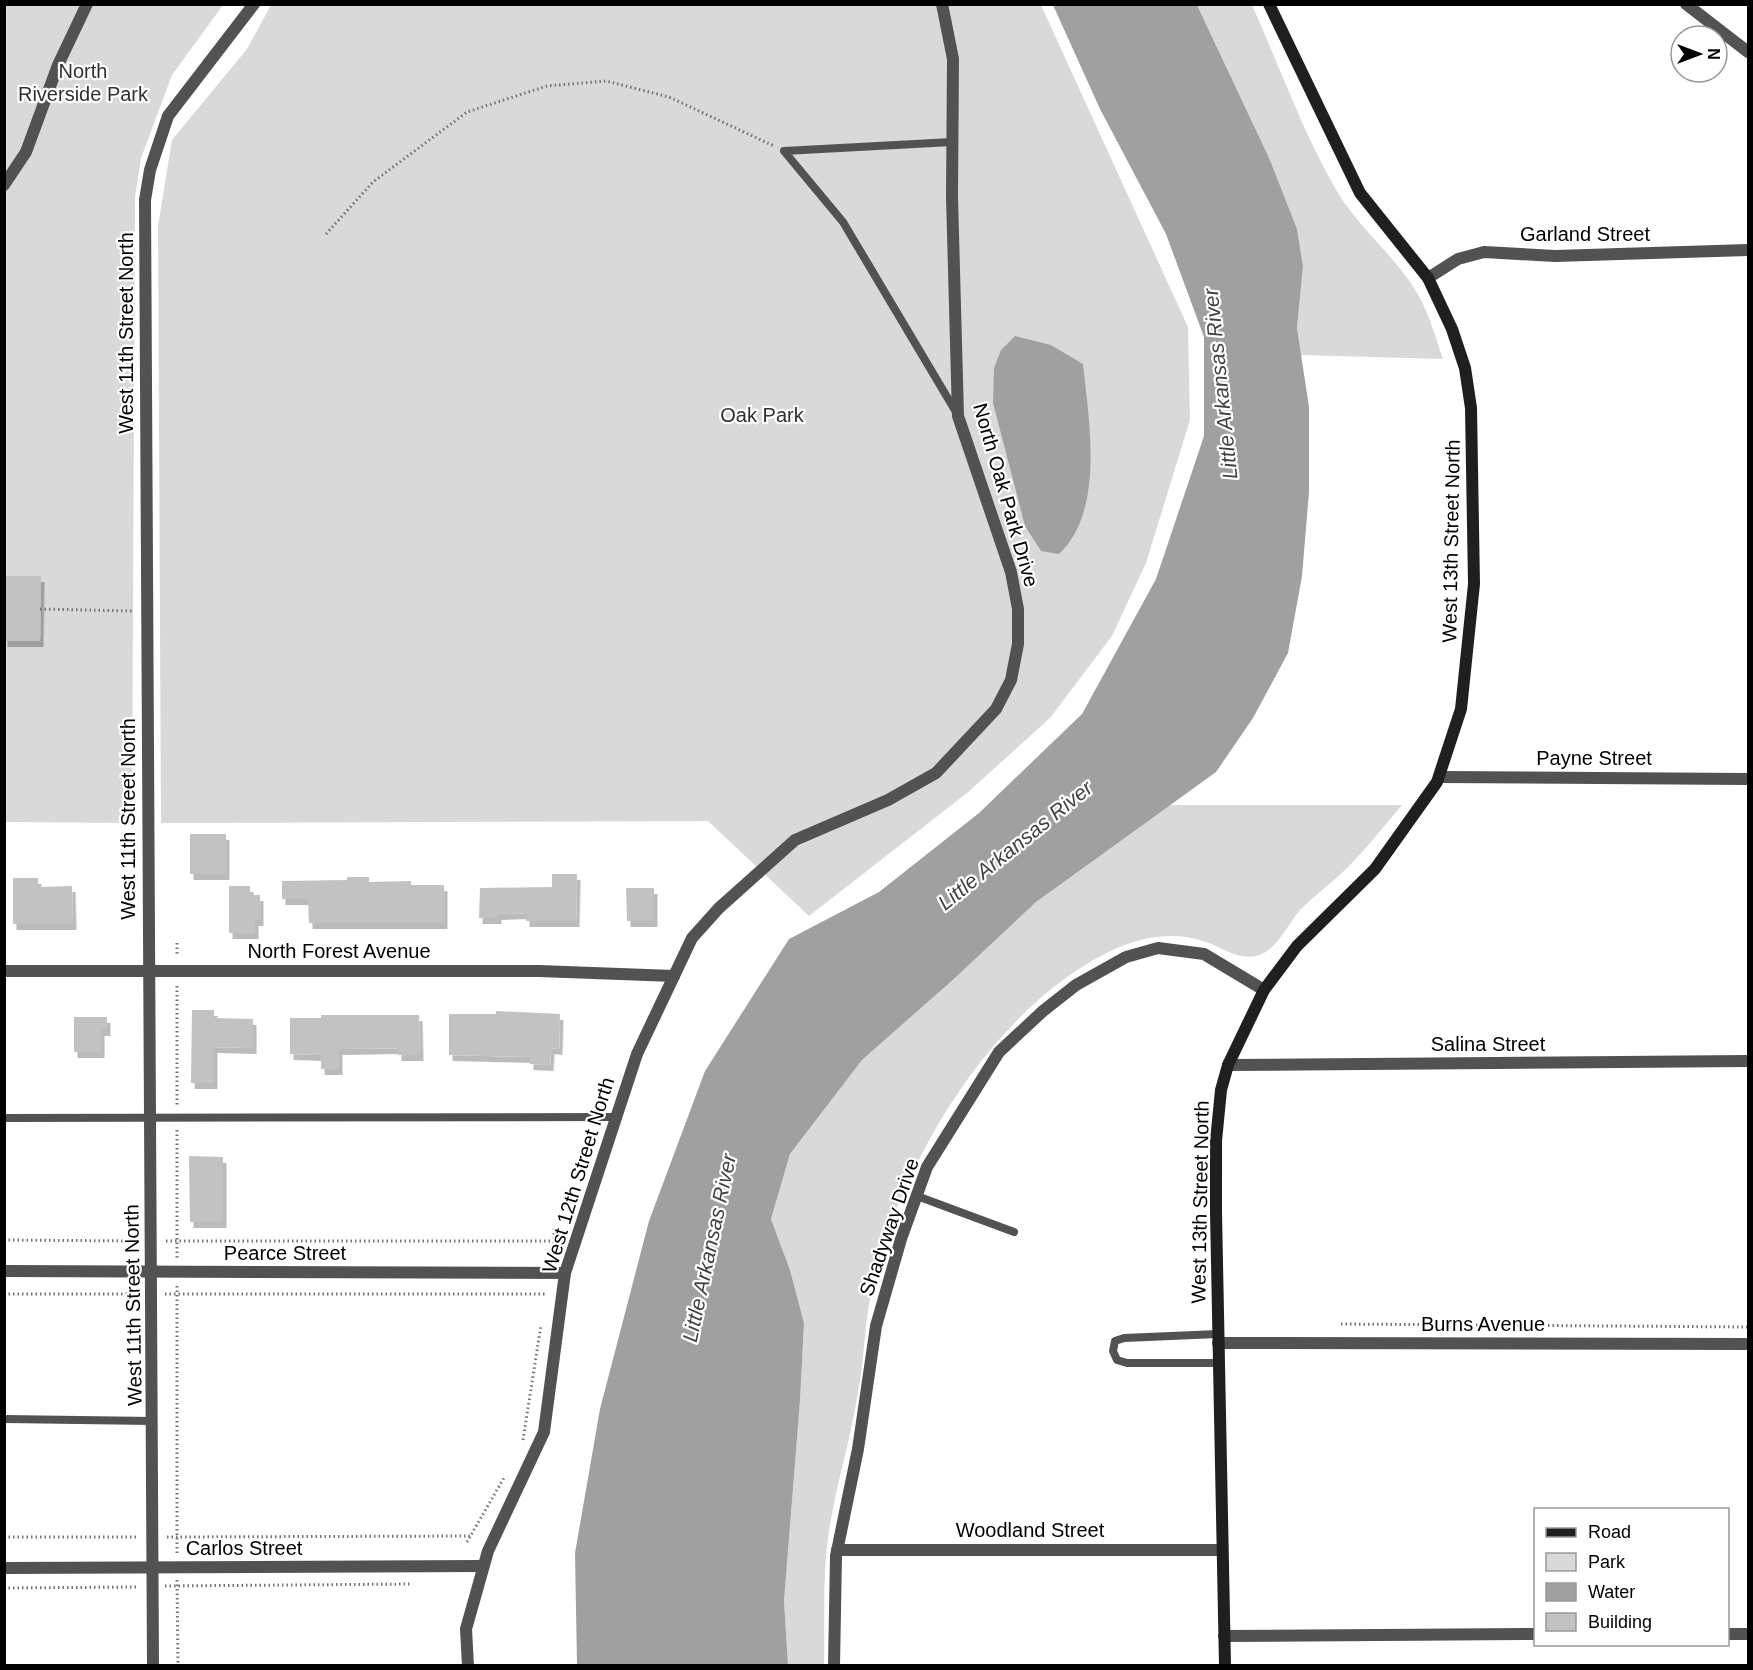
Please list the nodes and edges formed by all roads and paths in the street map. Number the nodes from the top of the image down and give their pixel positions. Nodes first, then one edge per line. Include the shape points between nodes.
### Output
1 (87, 4) edge
2 (254, 4) edge
3 (942, 4) edge
4 (1269, 4) edge
5 (1686, 4) edge
6 (1749, 52) edge
7 (952, 142) junction
8 (784, 151) junction
9 (4, 185) edge
10 (326, 234) dead end
11 (1749, 250) edge
12 (1428, 278) junction
13 (958, 416) junction
14 (40, 609) dead end
15 (137, 611) dead end
16 (1438, 777) junction
17 (1749, 779) edge
18 (177, 943) dead end
19 (4, 971) edge
20 (149, 971) junction
21 (177, 971) junction
22 (674, 976) junction
23 (1263, 990) junction
24 (1749, 1061) edge
25 (1228, 1065) junction
26 (616, 1117) junction
27 (4, 1118) edge
28 (150, 1119) junction
29 (177, 1119) junction
30 (917, 1196) junction
31 (554, 1226) dead end
32 (1014, 1232) dead end
33 (4, 1240) edge
34 (152, 1240) junction
35 (177, 1240) junction
36 (554, 1241) junction
37 (4, 1271) edge
38 (152, 1272) junction
39 (177, 1272) junction
40 (551, 1273) junction
41 (565, 1273) junction
42 (4, 1294) edge
43 (152, 1294) junction
44 (177, 1294) junction
45 (547, 1294) junction
46 (545, 1304) dead end
47 (542, 1324) dead end
48 (1341, 1324) dead end
49 (1749, 1327) edge
50 (1218, 1339) junction
51 (1749, 1344) edge
52 (1219, 1363) junction
53 (4, 1419) edge
54 (153, 1421) junction
55 (522, 1446) dead end
56 (506, 1474) dead end
57 (471, 1536) junction
58 (4, 1537) edge
59 (153, 1537) junction
60 (177, 1537) junction
61 (467, 1542) dead end
62 (837, 1550) junction
63 (1222, 1550) junction
64 (483, 1566) junction
65 (153, 1568) junction
66 (177, 1568) junction
67 (4, 1569) edge
68 (412, 1584) dead end
69 (177, 1586) junction
70 (153, 1587) junction
71 (4, 1588) edge
72 (1729, 1634) edge
73 (1749, 1634) edge
74 (1534, 1635) edge
75 (1224, 1636) junction
76 (153, 1665) edge
77 (178, 1665) edge
78 (468, 1665) edge
79 (834, 1665) edge
80 (1225, 1665) edge

1 - 9 street via 58,65 26,152
2 - 20 street, West 11th Street North via 168,116 150,170 146,200
3 - 7 street, North Oak Park Drive via 953,59
4 - 12 street, West 13th Street North via 1360,193
5 - 6 street
7 - 8 lane
7 - 13 street, North Oak Park Drive
8 - 10 path via 669,97 606,81 547,86 467,112 373,182
8 - 13 lane via 843,222
11 - 12 street, Garland Street via 1555,256 1484,252 1458,259
12 - 16 street, West 13th Street North via 1465,368 1473,450 1474,584 1469,650 1461,709
13 - 22 street, North Oak Park Drive via 1011,572 1018,609 1018,644 1011,680 996,709 936,773 888,800 795,840 758,871 692,938
14 - 15 path
16 - 17 street, Payne Street
16 - 23 street, West 13th Street North via 1375,869 1297,946
18 - 21 path
19 - 20 street, North Forest Avenue
20 - 21 street, North Forest Avenue
20 - 28 street, West 11th Street North
21 - 22 street, North Forest Avenue via 539,971
21 - 29 path
22 - 26 street, West 12th Street North via 637,1054
23 - 25 street, West 13th Street North
23 - 30 street, Shadyway Drive via 1204,954 1158,948 1126,957 1076,985 999,1052 927,1167
24 - 25 street, Salina Street
25 - 50 street, West 13th Street North via 1221,1090 1216,1141
26 - 29 lane
26 - 41 street, West 12th Street North
27 - 28 lane
28 - 29 lane
28 - 34 street, West 11th Street North
29 - 35 path
30 - 32 lane
30 - 62 street, Shadyway Drive via 876,1326 858,1449
31 - 36 path
33 - 34 path
34 - 35 path
34 - 38 street, West 11th Street North
35 - 36 path
35 - 39 path
36 - 40 path
37 - 38 street, Pearce Street
38 - 39 street, Pearce Street
38 - 43 street, West 11th Street North
39 - 40 street, Pearce Street
39 - 44 path
40 - 41 street, Pearce Street
40 - 45 path
41 - 64 street, West 12th Street North via 544,1432
42 - 43 path
43 - 44 path
43 - 54 street, West 11th Street North
44 - 45 path
44 - 60 path
45 - 46 path
47 - 55 path
48 - 49 path
50 - 51 street, Burns Avenue
50 - 52 street, West 13th Street North
50 - 52 lane via 1124,1338 1115,1341 1113,1351 1117,1360 1127,1363
52 - 63 street, West 13th Street North
53 - 54 lane
54 - 59 street, West 11th Street North
56 - 57 path
57 - 60 path
57 - 61 path
58 - 59 path
59 - 60 path
59 - 65 street, West 11th Street North
60 - 66 path
62 - 63 street, Woodland Street
62 - 79 street, Shadyway Drive
63 - 75 street, West 13th Street North
64 - 66 street, Carlos Street
64 - 78 street, West 12th Street North via 466,1629
65 - 66 street, Carlos Street
65 - 67 street, Carlos Street
65 - 70 street, West 11th Street North
66 - 69 path
68 - 69 path
69 - 70 path
69 - 77 path
70 - 71 path
70 - 76 street, West 11th Street North
72 - 73 street
74 - 75 street
75 - 80 street, West 13th Street North

